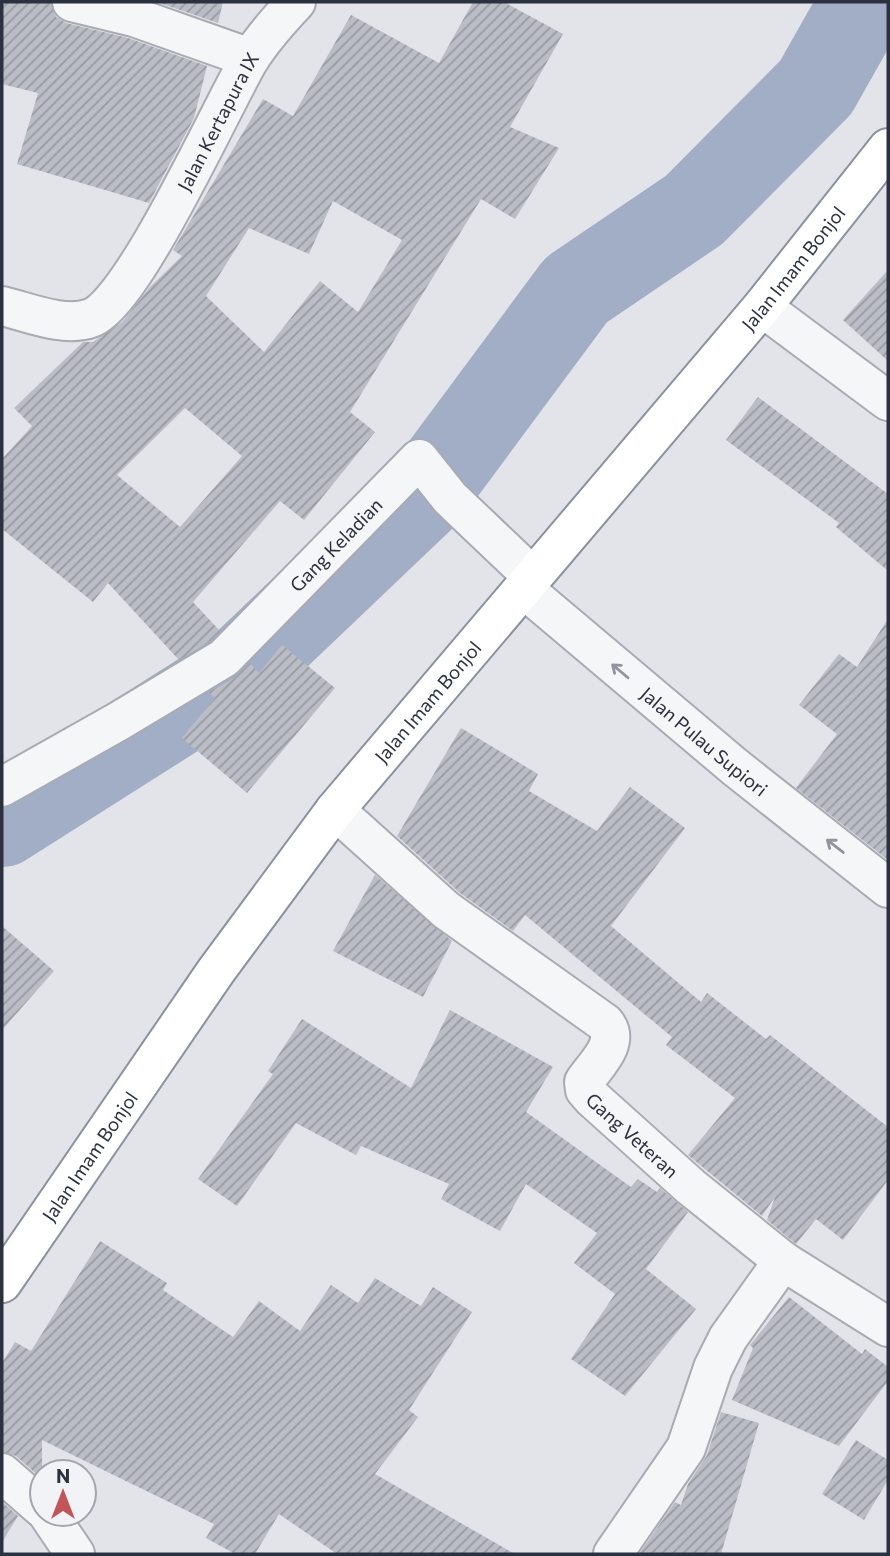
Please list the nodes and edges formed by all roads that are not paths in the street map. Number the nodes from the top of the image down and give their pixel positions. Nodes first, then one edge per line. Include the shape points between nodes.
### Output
1 (72, 2) edge
2 (296, 2) edge
3 (250, 58) junction
4 (888, 148) edge
5 (2, 306) edge
6 (762, 307) junction
7 (888, 401) edge
8 (528, 583) junction
9 (2, 786) edge
10 (335, 810) junction
11 (888, 888) edge
12 (783, 1262) junction
13 (2, 1283) edge
14 (888, 1327) edge
15 (2, 1473) edge
16 (28, 1496) edge
17 (57, 1528) edge
18 (75, 1554) edge
19 (613, 1554) edge

1 - 3 street via 134,17
2 - 3 street, Jalan Kertapura IX
3 - 5 street, Jalan Kertapura IX via 148,248 107,307 84,320 57,320
4 - 6 highway, Jalan Imam Bonjol
6 - 7 street
6 - 8 highway, Jalan Imam Bonjol
8 - 9 street, Gang Keladian via 419,459 224,658
8 - 10 highway, Jalan Imam Bonjol
11 -> 8 street, Jalan Pulau Supiori via 735,767
10 - 12 street, Gang Veteran via 446,910 606,1023 612,1042 584,1082 585,1090 691,1187
10 - 13 highway, Jalan Imam Bonjol via 216,971
12 - 14 street, Gang Veteran
12 - 19 street via 728,1338 686,1448
15 - 16 street
17 - 18 street

